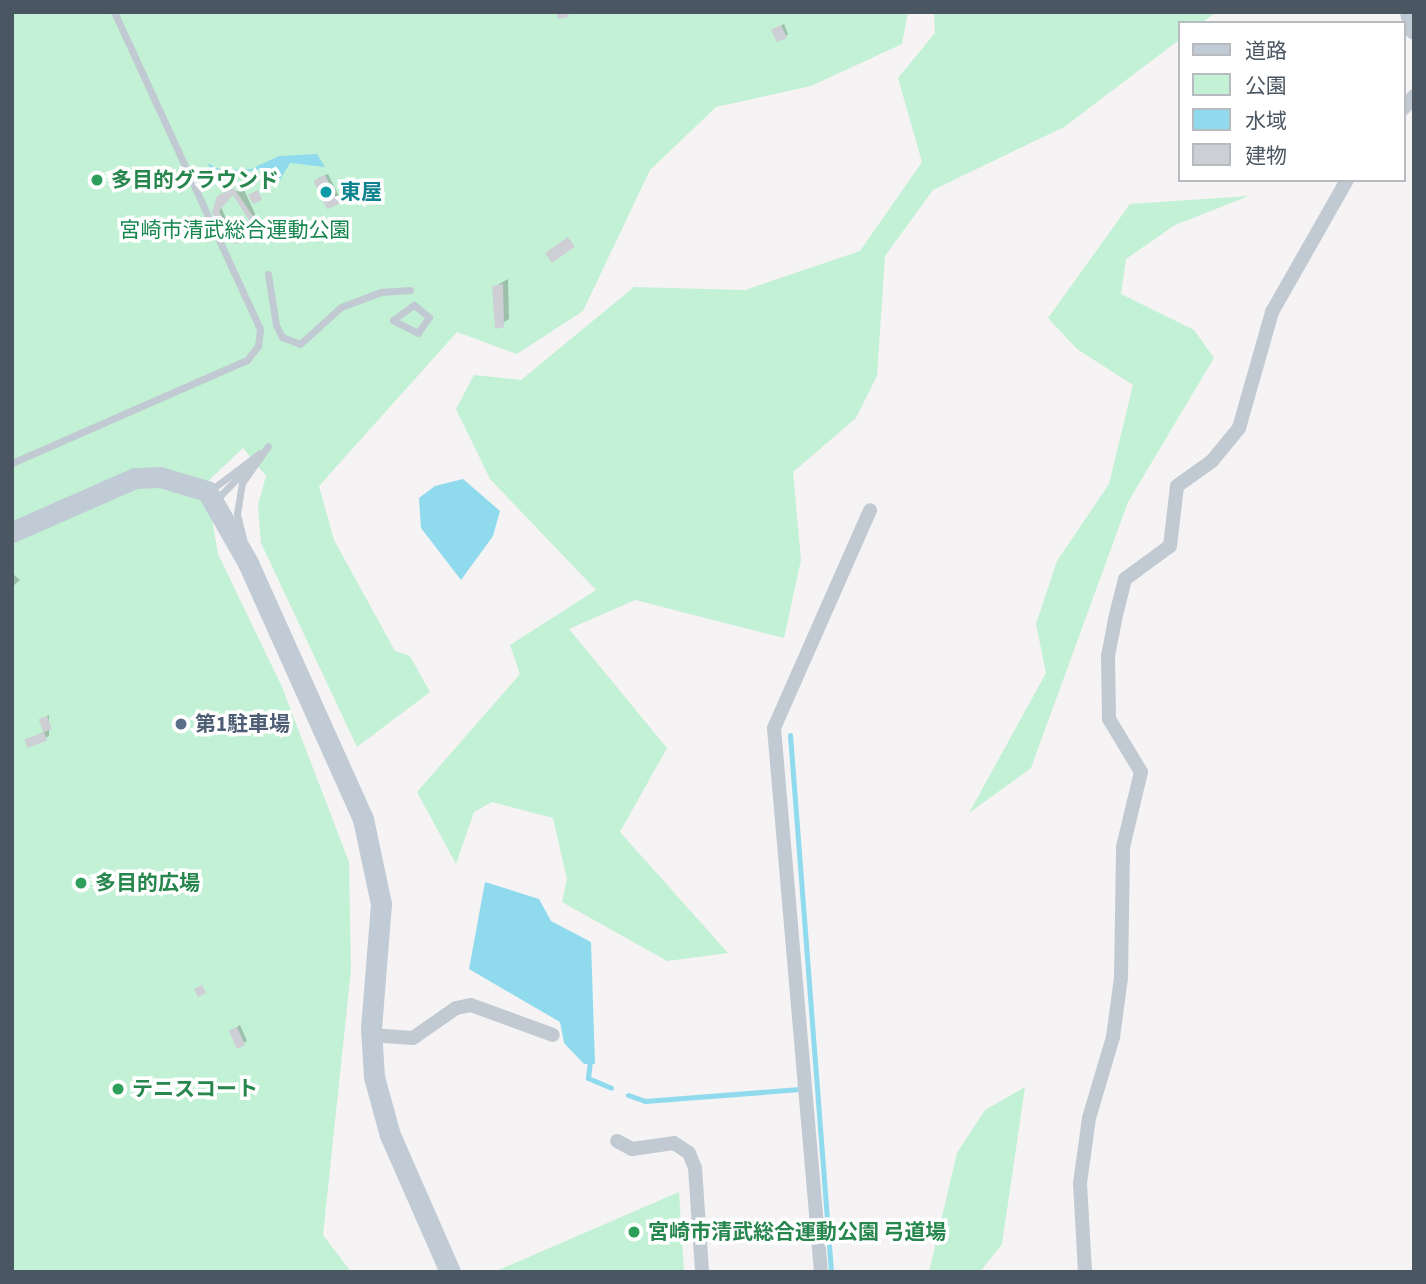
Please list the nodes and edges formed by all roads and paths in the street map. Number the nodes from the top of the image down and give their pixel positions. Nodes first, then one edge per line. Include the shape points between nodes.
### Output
1 (114, 12) edge
2 (1410, 12) edge
3 (1414, 29) edge
4 (1346, 182) edge
5 (268, 274) dead end
6 (410, 290) dead end
7 (393, 320) joint
8 (268, 446) junction
9 (12, 463) edge
10 (210, 497) junction
11 (870, 510) dead end
12 (12, 532) edge
13 (248, 563) junction
14 (371, 1035) junction
15 (553, 1035) dead end
16 (617, 1141) dead end
17 (450, 1272) edge
18 (702, 1272) edge
19 (821, 1272) edge
20 (1085, 1272) edge

1 - 9 lane via 260,329 258,346 247,360
2 - 3 street
4 - 20 street via 1272,312 1239,428 1212,461 1177,486 1170,546 1125,579 1108,656 1109,719 1140,772 1123,847 1114,1025 1089,1118 1080,1183
5 - 6 lane via 276,325 282,337 300,344 341,307 388,290
7 - 7 lane via 414,305 429,317 418,333
8 - 10 lane
8 - 10 lane
8 - 13 lane via 242,483 237,514
10 - 12 street via 160,477 135,478
10 - 13 street
11 - 19 street via 774,728
13 - 14 street via 363,819 381,904
14 - 15 street via 413,1038 456,1008 471,1005
14 - 17 street via 390,1135
16 - 18 street via 632,1149 674,1143 689,1153 695,1168

